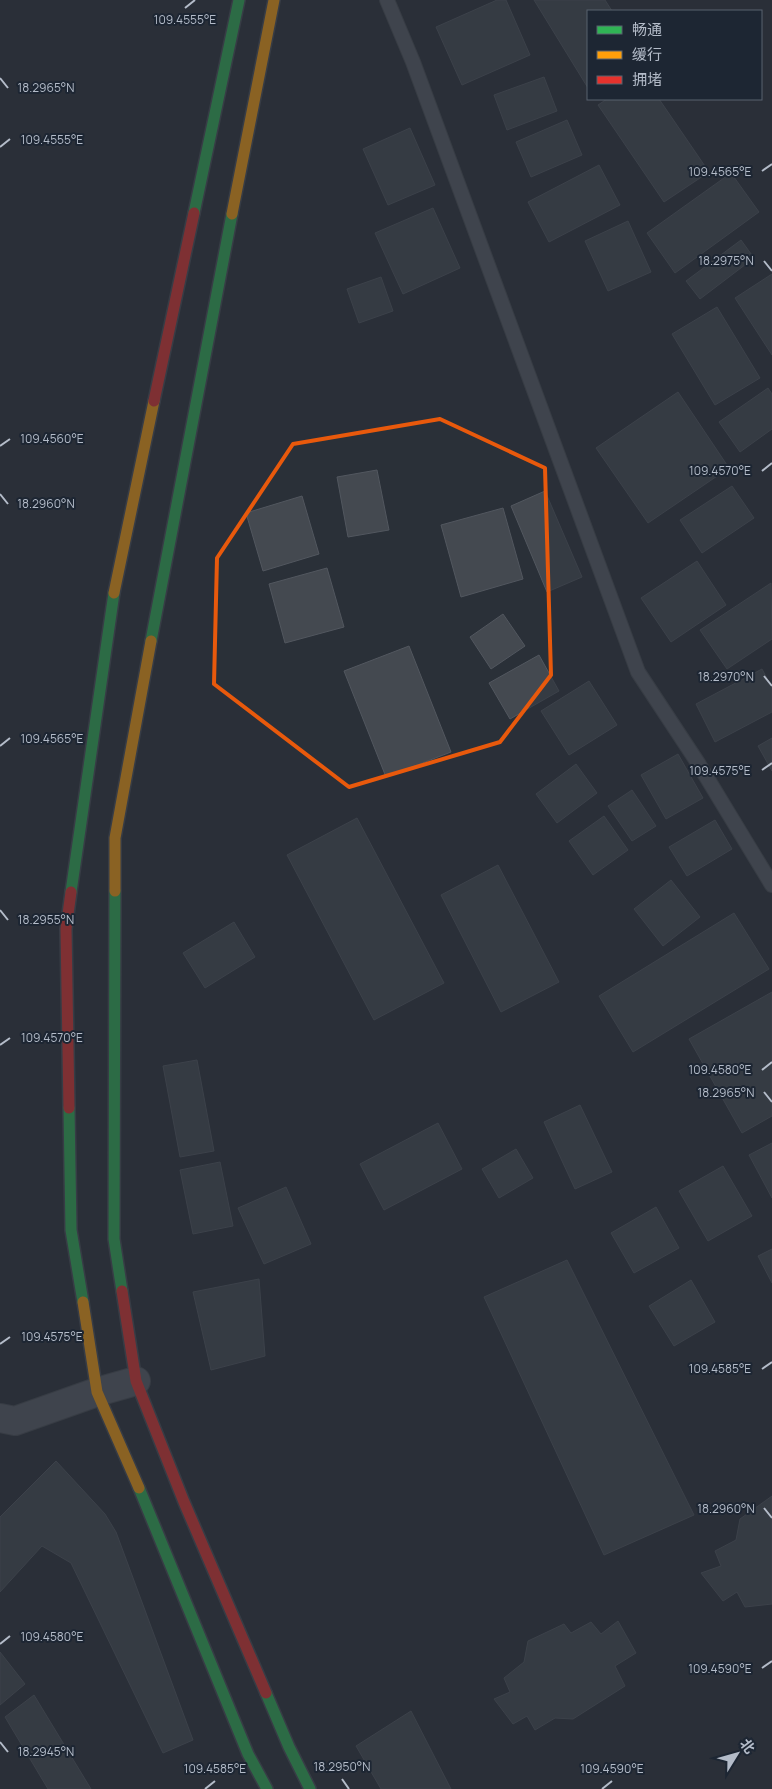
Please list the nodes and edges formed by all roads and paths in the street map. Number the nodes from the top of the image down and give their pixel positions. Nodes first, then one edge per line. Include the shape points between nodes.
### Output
1 (239, 0) edge
2 (274, 0) edge
3 (387, 0) edge
4 (772, 885) edge
5 (136, 1381) junction
6 (97, 1392) junction
7 (0, 1418) edge
8 (267, 1789) edge
9 (310, 1789) edge

1 - 6 main road via 114,592 66,929 71,1230
2 - 5 main road via 115,838 114,1239
3 - 4 lane via 413,62 638,672
5 - 6 street
5 - 9 main road via 195,1529
6 - 7 street via 15,1421
6 - 8 main road via 248,1754

